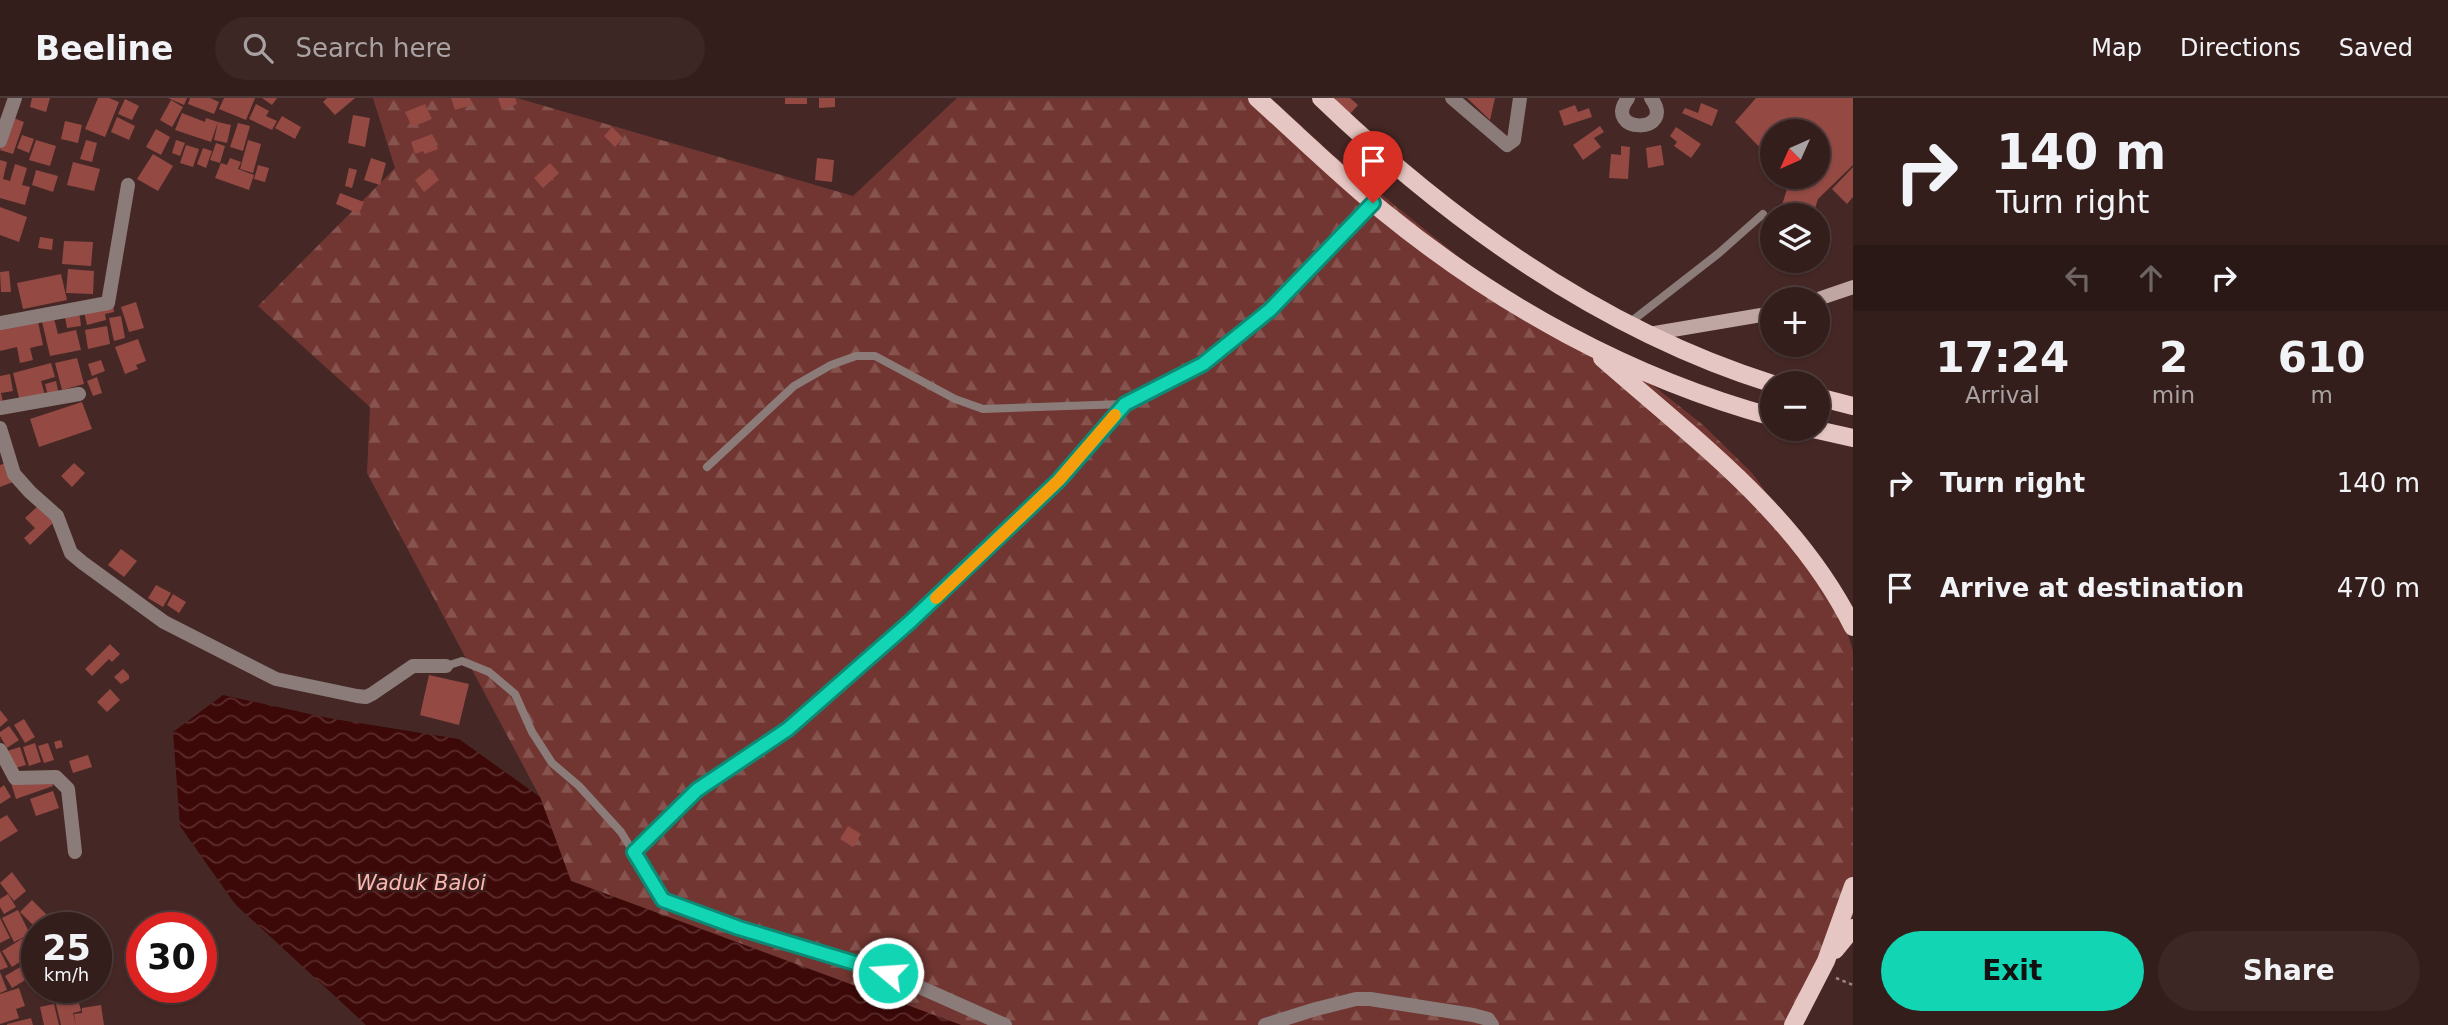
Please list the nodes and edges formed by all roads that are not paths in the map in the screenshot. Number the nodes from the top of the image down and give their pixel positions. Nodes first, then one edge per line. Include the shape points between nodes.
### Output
1 (1257, 98) edge
2 (1321, 98) edge
3 (1452, 98) edge
4 (1520, 98) edge
5 (1628, 98) edge
6 (1651, 98) edge
7 (9, 101) edge
8 (0, 141) edge
9 (128, 185) dead end
10 (1373, 203) junction
11 (1760, 218) edge
12 (1853, 287) edge
13 (1830, 295) edge
14 (1760, 315) edge
15 (0, 323) edge
16 (1628, 324) junction
17 (1648, 334) junction
18 (1591, 348) junction
19 (1760, 380) edge
20 (79, 394) dead end
21 (1830, 400) edge
22 (1125, 404) junction
23 (1853, 406) edge
24 (0, 408) edge
25 (1760, 414) edge
26 (0, 428) edge
27 (1830, 433) edge
28 (1853, 438) edge
29 (707, 467) dead end
30 (1853, 627) edge
31 (446, 666) joint
32 (0, 750) edge
33 (75, 852) dead end
34 (634, 852) junction
35 (1853, 886) edge
36 (1853, 928) edge
37 (786, 942) joint
38 (1823, 966) junction
39 (1005, 1025) edge
40 (1265, 1025) edge
41 (1492, 1025) edge
42 (1793, 1025) edge

1 - 10 main road
2 - 16 main road via 1500,247
3 - 4 street via 1507,145 1514,139
5 - 6 street via 1623,107 1625,118 1638,127 1655,116
7 - 8 street
9 - 15 street via 108,303
10 - 18 main road via 1493,291
10 - 22 lane via 1270,310 1203,364
11 - 16 lane
12 - 13 street
14 - 17 street
16 - 17 main road
17 - 19 main road
18 - 25 main road
18 - 30 main road via 1704,444 1784,524 1825,577
20 - 24 street
21 - 23 main road
22 - 29 lane via 983,409 956,400 874,356 856,356 794,386
22 - 34 lane via 1059,480 911,621 788,729 697,790
26 - 31 street via 15,474 57,516 71,553 163,622 276,679 357,696 372,694 413,666
27 - 28 main road
31 - 34 lane via 461,661 489,672 515,694 552,763 579,786
32 - 33 street via 15,778 56,777 68,789
34 - 37 lane via 663,900
35 - 38 main road
36 - 38 main road
37 - 39 street via 888,973
38 - 42 main road
40 - 41 street via 1342,1002 1370,999 1473,1015

